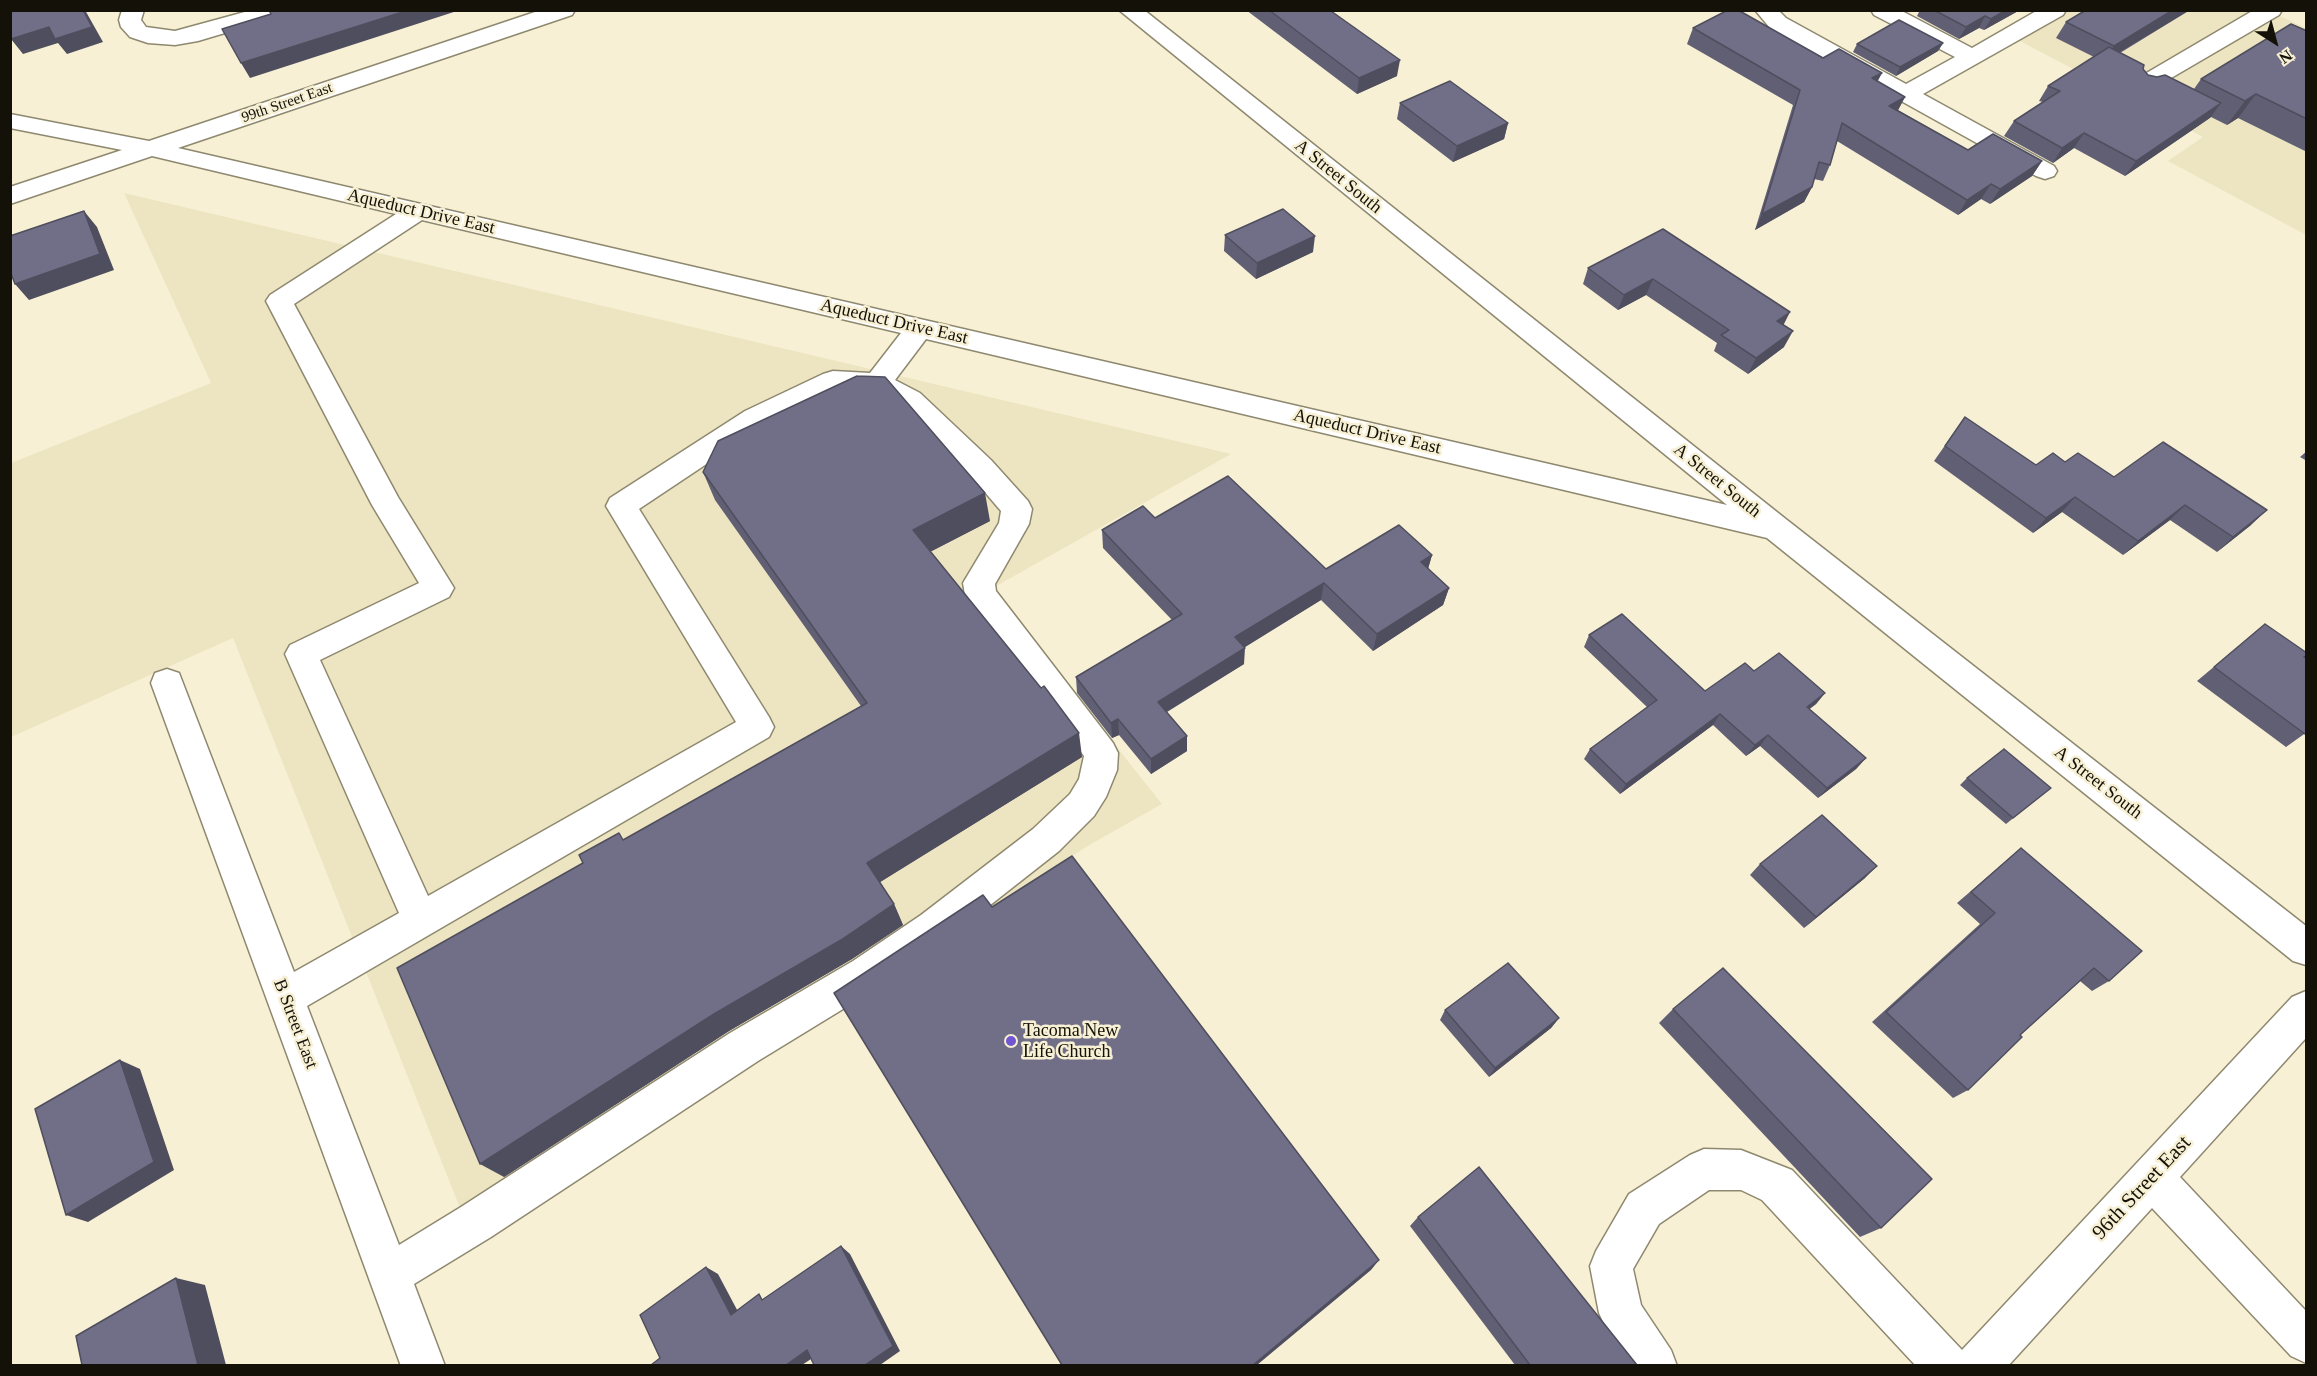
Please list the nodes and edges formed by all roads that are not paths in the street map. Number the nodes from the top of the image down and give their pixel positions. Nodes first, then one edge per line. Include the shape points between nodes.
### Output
1 (133, 10) edge
2 (276, 10) edge
3 (564, 10) edge
4 (1130, 10) edge
5 (1766, 10) edge
6 (1882, 10) edge
7 (2055, 10) edge
8 (2271, 10) edge
9 (1972, 57) junction
10 (2146, 83) edge
11 (1906, 94) junction
12 (10, 121) edge
13 (152, 149) junction
14 (2045, 171) dead end
15 (10, 196) edge
16 (418, 211) junction
17 (920, 328) junction
18 (878, 383) junction
19 (1776, 528) junction
20 (167, 682) dead end
21 (420, 920) junction
22 (2307, 948) edge
23 (285, 998) junction
24 (2307, 1010) edge
25 (2152, 1177) junction
26 (389, 1275) junction
27 (2307, 1341) edge
28 (423, 1365) edge
29 (1655, 1365) edge
30 (1947, 1365) edge
31 (1978, 1365) edge

1 - 2 street via 130,20 138,32 175,38
3 - 13 street, 99th Street East
4 - 19 street, A Street South
5 - 11 street via 1778,23
6 - 9 street
7 - 9 street
8 - 10 street
9 - 11 street
11 - 14 street
12 - 13 street, Aqueduct Drive East
13 - 15 street, 99th Street East
13 - 16 street, Aqueduct Drive East
16 - 17 street, Aqueduct Drive East
16 - 21 street via 279,301 387,505 438,588 301,654
17 - 18 street
17 - 19 street, Aqueduct Drive East
18 - 21 street via 833,381 756,418 621,506 757,727
18 - 26 street via 910,400 981,468 1017,509 1014,524 979,583 981,595 1101,753 1095,786 1082,805 1046,840 934,927 866,974 744,1047
19 - 22 street, A Street South
20 - 23 street, B Street East
21 - 23 street
23 - 26 street, B Street East
24 - 25 street, 96th Street East
25 - 27 street
25 - 31 street, 96th Street East
26 - 28 street, B Street East
29 - 30 street via 1621,1313 1611,1266 1644,1209 1704,1169 1741,1170 1777,1185

